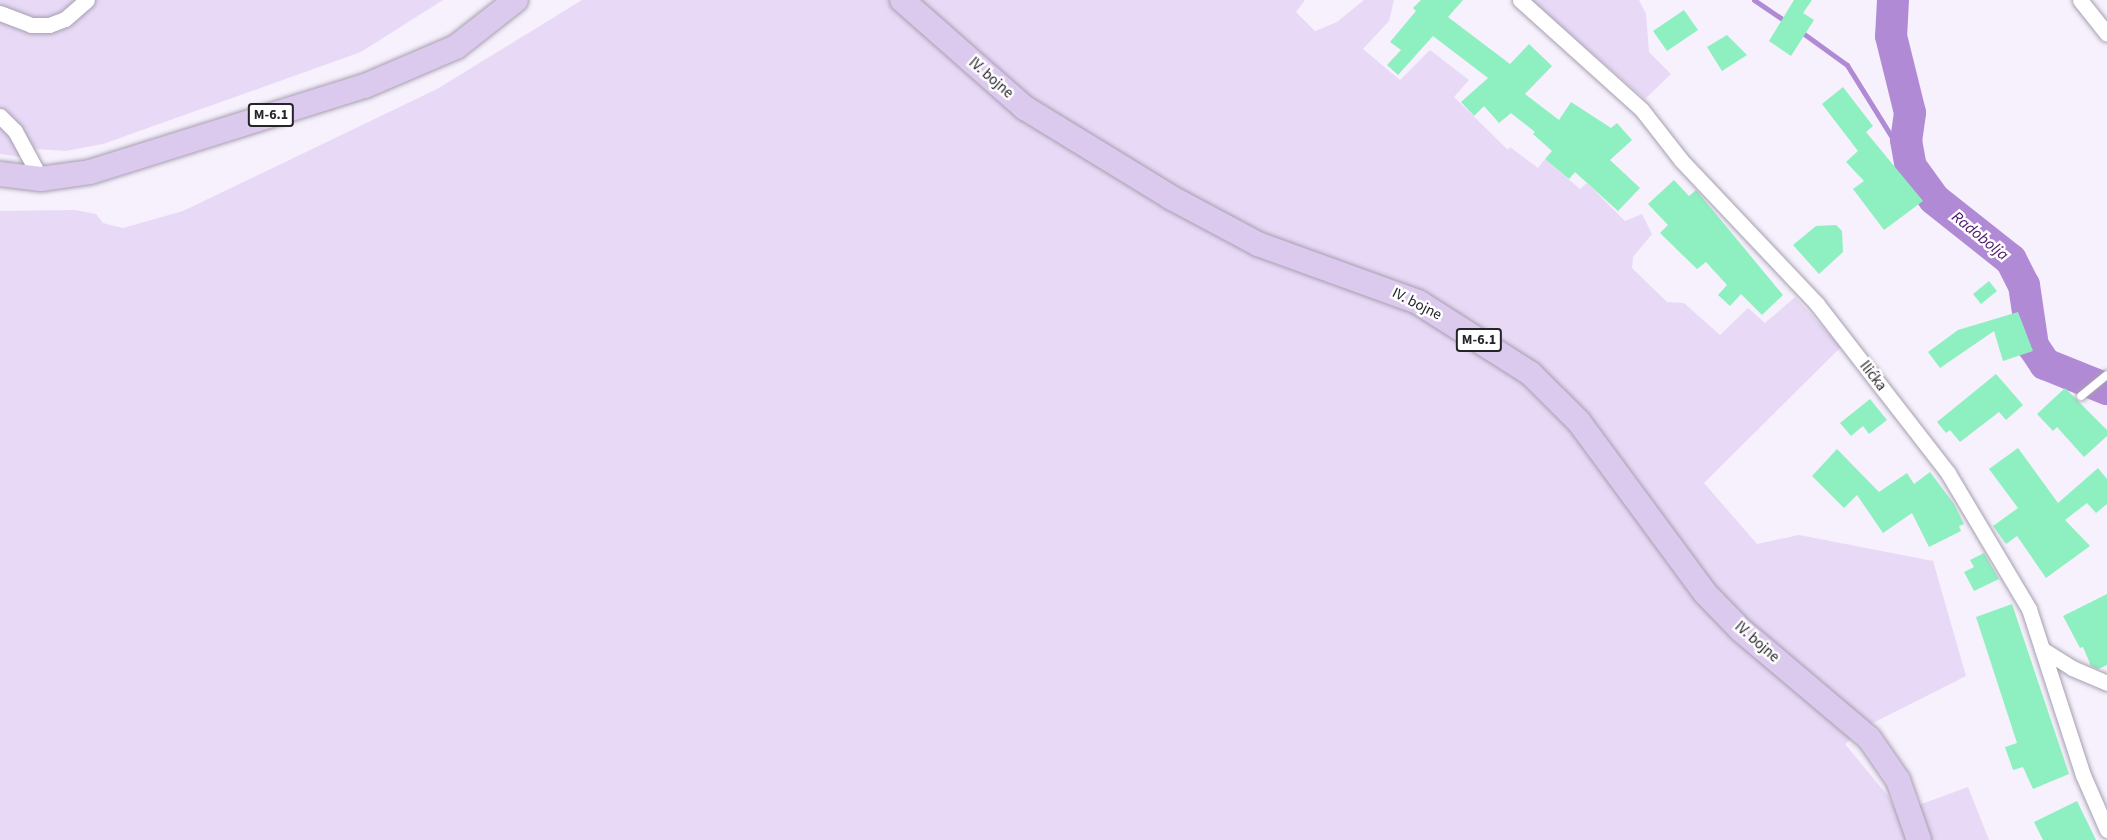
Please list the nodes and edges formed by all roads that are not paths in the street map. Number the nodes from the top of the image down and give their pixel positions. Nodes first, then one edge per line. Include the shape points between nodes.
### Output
1 (87, 0) edge
2 (516, 0) edge
3 (902, 0) edge
4 (1520, 0) edge
5 (2080, 0) edge
6 (0, 13) edge
7 (2107, 34) edge
8 (0, 116) edge
9 (0, 174) edge
10 (41, 179) junction
11 (2107, 375) edge
12 (2081, 396) dead end
13 (2042, 649) junction
14 (2107, 683) edge
15 (2107, 830) edge
16 (1919, 840) edge

1 - 6 street via 65,19 49,25 31,25
2 - 10 main road, M-6.1 via 456,47 366,86 133,162
3 - 16 main road, IV. bojne / M-6.1 via 1025,108 1170,197 1258,244 1418,302 1530,373 1579,422 1705,593 1741,630 1869,738 1898,780
4 - 13 street, Ilićka via 1642,110 1681,160 1817,304 1948,473 2029,609
5 - 7 street
8 - 10 street via 15,130
9 - 10 main road, M-6.1
11 - 12 lane
13 - 14 street
13 - 15 street, Ilićka via 2083,775

